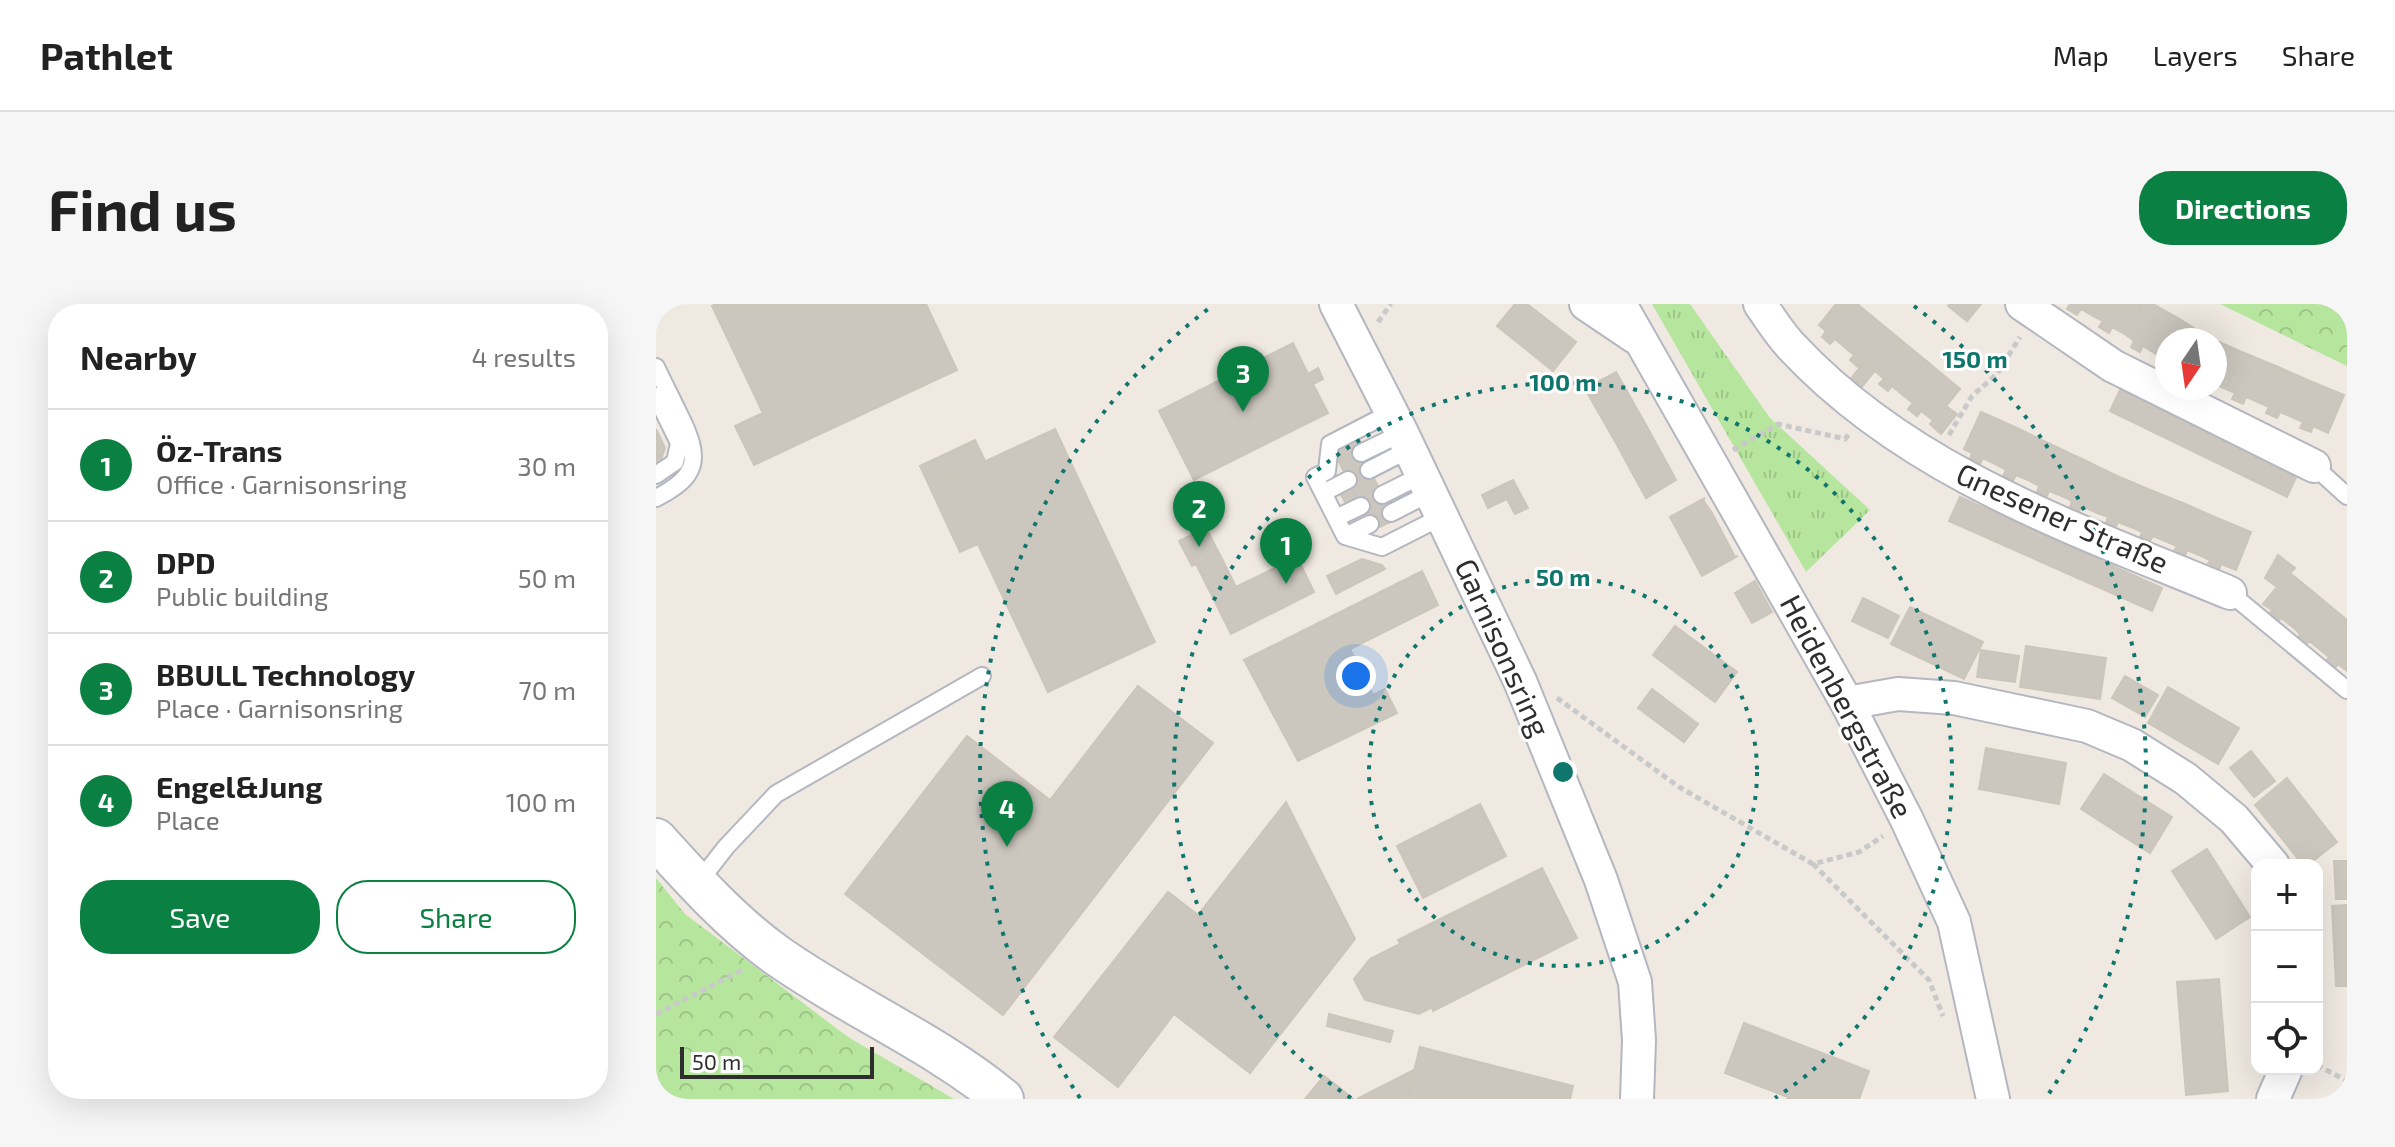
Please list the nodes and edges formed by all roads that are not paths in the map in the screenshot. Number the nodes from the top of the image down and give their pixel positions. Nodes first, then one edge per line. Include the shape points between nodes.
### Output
1 (1336, 304) edge
2 (1586, 304) edge
3 (1620, 304) edge
4 (1760, 304) edge
5 (2028, 309) edge
6 (1638, 339) junction
7 (656, 367) edge
8 (656, 396) edge
9 (1361, 453) dead end
10 (1416, 463) junction
11 (2314, 466) joint
12 (1369, 470) dead end
13 (656, 475) edge
14 (1348, 480) dead end
15 (1323, 493) junction
16 (1382, 495) dead end
17 (2347, 496) edge
18 (656, 498) edge
19 (1361, 506) dead end
20 (1391, 513) dead end
21 (1336, 518) junction
22 (1370, 524) dead end
23 (1345, 536) junction
24 (2230, 593) joint
25 (982, 676) dead end
26 (2347, 690) edge
27 (1847, 703) junction
28 (656, 839) edge
29 (2268, 859) edge
30 (697, 884) junction
31 (2283, 1075) edge
32 (1003, 1099) edge
33 (1637, 1099) edge
34 (1993, 1099) edge
35 (2273, 1099) edge

1 - 10 street, Garnisonsring
2 - 6 street, Heidenbergstraße
3 - 6 street, Heidenbergstraße
4 - 24 street, Gnesener Straße via 1792,347 1866,414 1935,460 2020,506
5 - 11 street via 2113,366
6 - 27 street, Heidenbergstraße
7 - 18 lane via 693,442 694,459 688,476
8 - 13 lane via 679,443 675,462
9 - 10 lane
10 - 12 lane
10 - 15 lane via 1330,444 1334,468 1315,477
10 - 16 lane
10 - 20 lane
10 - 23 lane via 1382,547
10 - 33 street, Garnisonsring via 1520,681 1601,880 1635,982
11 - 17 lane
14 - 15 lane
15 - 21 lane
19 - 21 lane
21 - 23 lane
22 - 23 lane
24 - 26 lane
25 - 30 lane via 776,794
27 - 29 street via 1898,694 1954,698 2087,726 2132,745 2186,779 2234,819
27 - 34 street, Heidenbergstraße via 1954,922
28 - 30 street
30 - 32 street via 775,954
31 - 35 street

